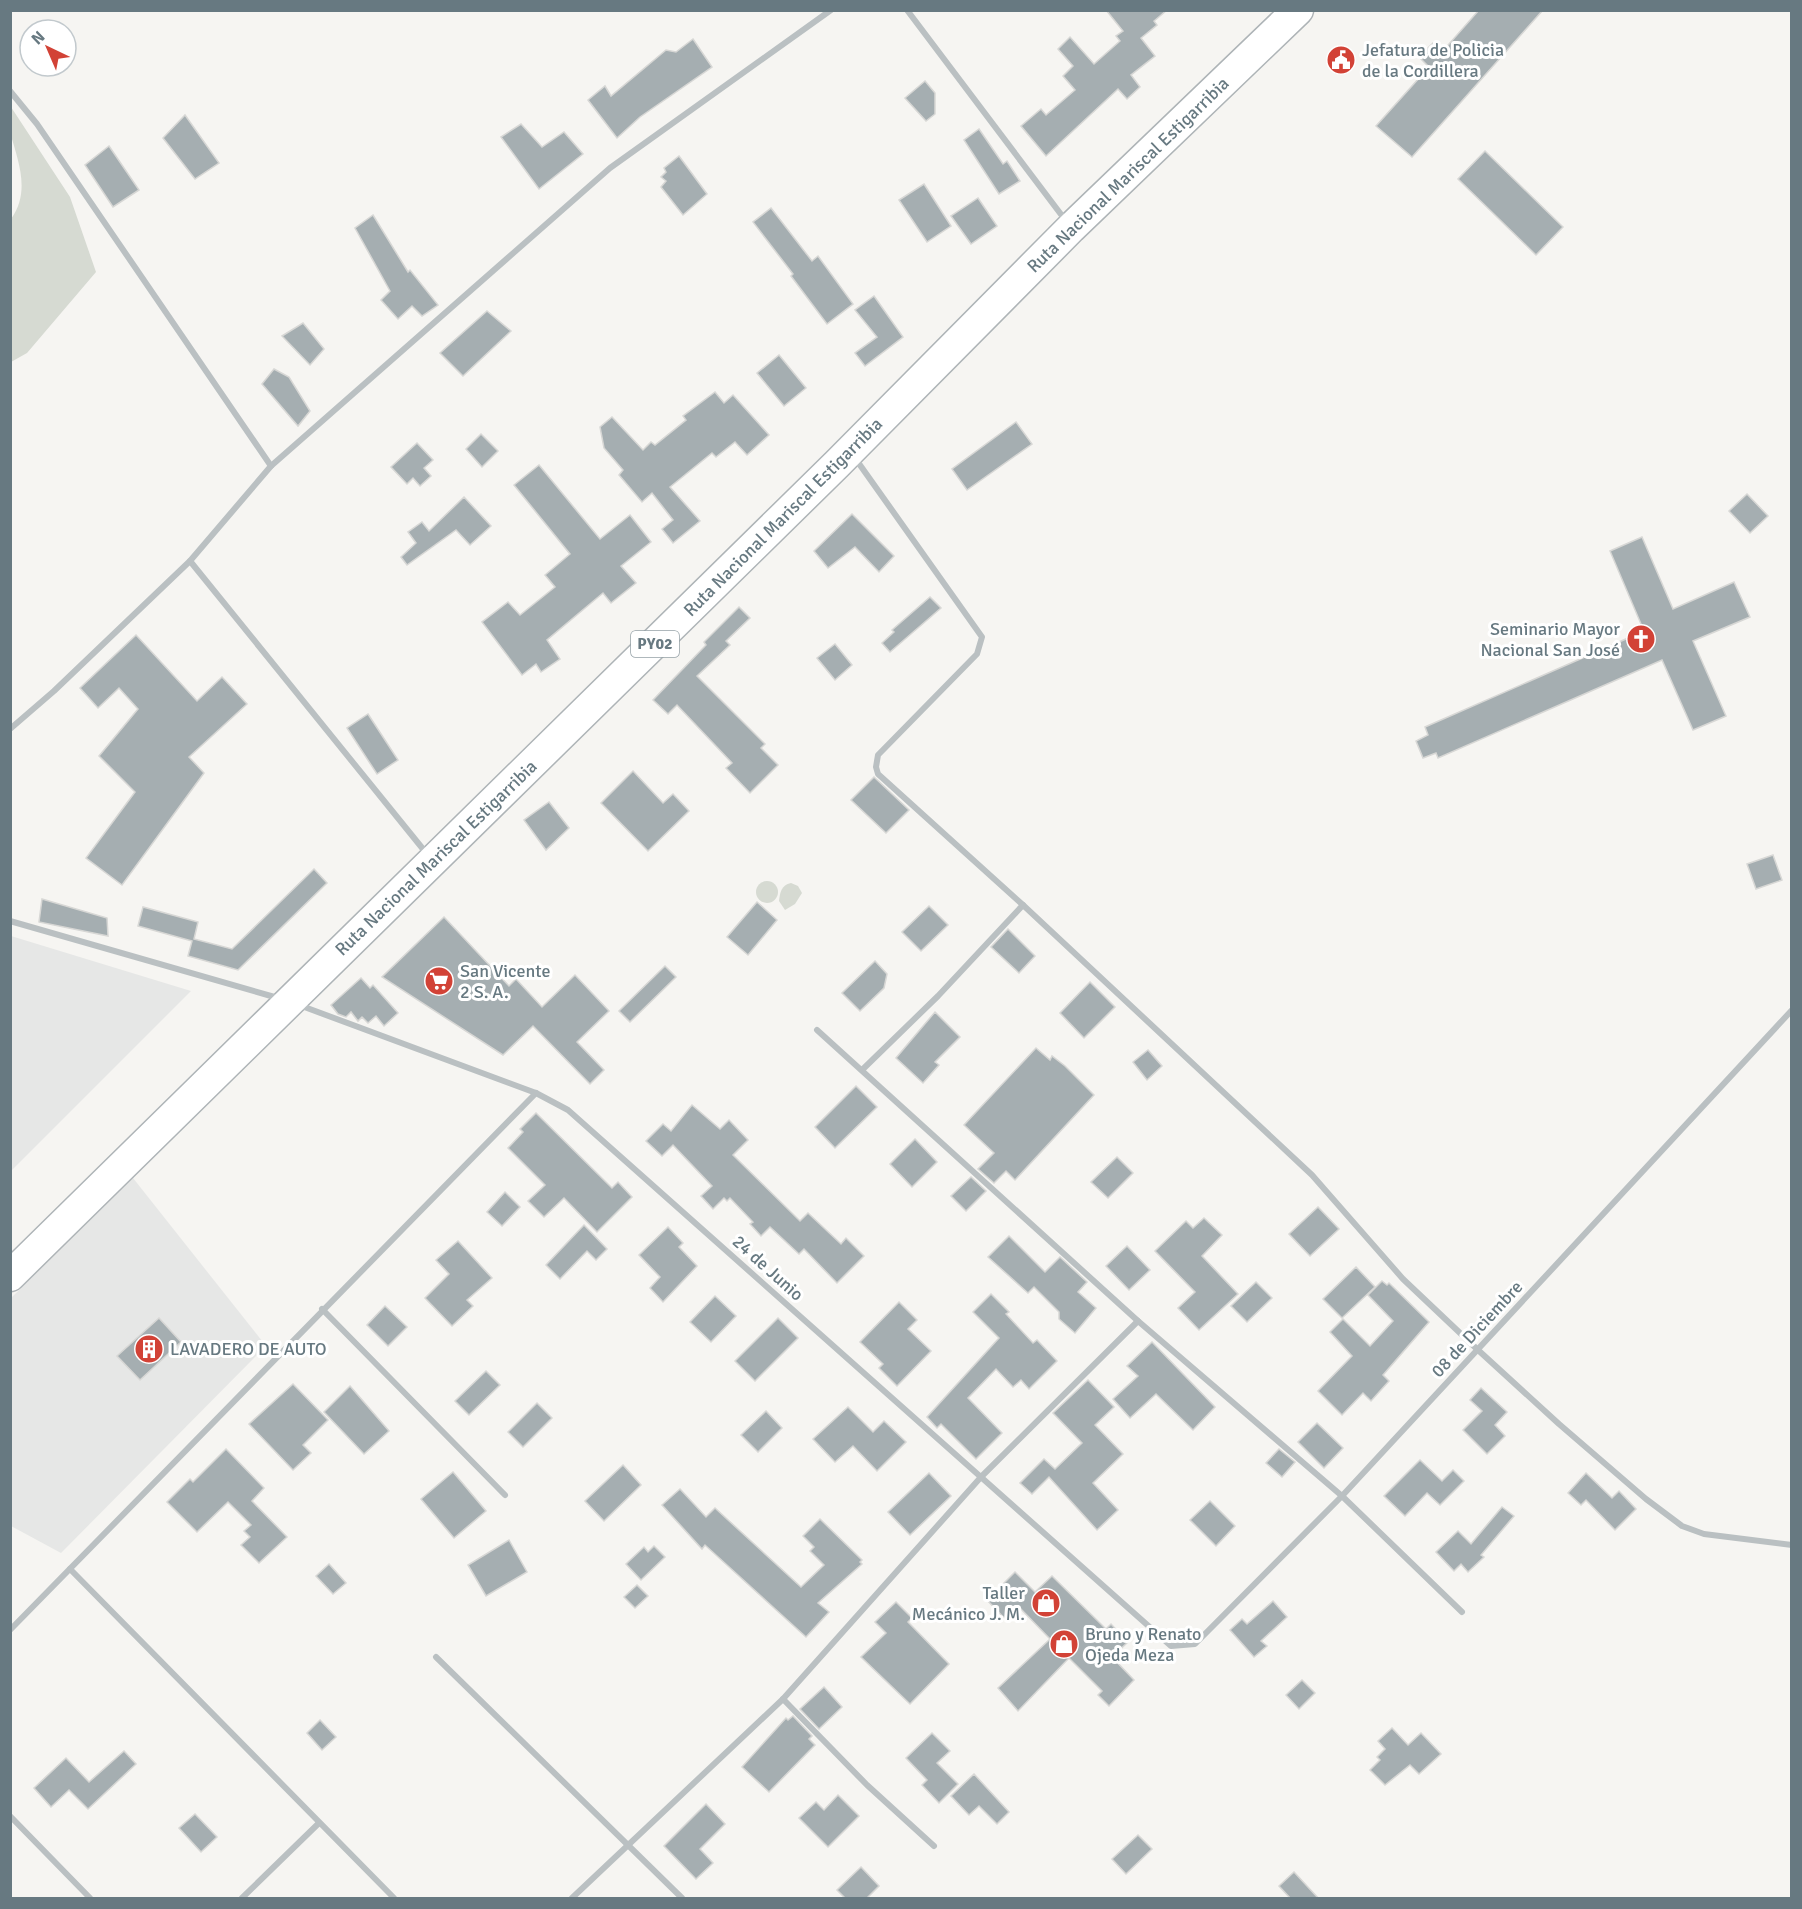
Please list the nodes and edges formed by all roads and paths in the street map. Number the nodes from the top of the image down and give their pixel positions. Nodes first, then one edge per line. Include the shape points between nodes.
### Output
1 (831, 10) edge
2 (907, 10) edge
3 (1298, 10) edge
4 (10, 91) edge
5 (1071, 228) junction
6 (850, 451) junction
7 (271, 466) junction
8 (190, 561) junction
9 (10, 729) edge
10 (434, 861) junction
11 (1023, 905) junction
12 (10, 921) edge
13 (289, 1002) junction
14 (1791, 1010) edge
15 (817, 1030) dead end
16 (862, 1070) junction
17 (536, 1093) junction
18 (10, 1276) edge
19 (322, 1309) junction
20 (1138, 1321) junction
21 (1478, 1350) junction
22 (981, 1477) junction
23 (505, 1495) dead end
24 (1342, 1496) junction
25 (1791, 1545) edge
26 (70, 1569) junction
27 (1462, 1612) dead end
28 (10, 1630) edge
29 (1171, 1646) joint
30 (435, 1657) dead end
31 (783, 1699) junction
32 (10, 1816) edge
33 (320, 1823) junction
34 (629, 1846) junction
35 (934, 1846) dead end
36 (90, 1899) edge
37 (243, 1899) edge
38 (394, 1899) edge
39 (572, 1899) edge
40 (682, 1899) edge

1 - 7 street via 610,168
2 - 5 street
3 - 5 main road, Ruta Nacional Mariscal Estigarribia / PY02
4 - 7 street via 37,123
5 - 6 main road, Ruta Nacional Mariscal Estigarribia / PY02
6 - 10 main road, Ruta Nacional Mariscal Estigarribia / PY02
6 - 11 street via 982,637 977,654 878,755 876,771
7 - 8 street
8 - 9 street
8 - 10 street
10 - 13 main road, Ruta Nacional Mariscal Estigarribia / PY02
11 - 16 street
11 - 21 street via 1312,1175 1403,1279
12 - 13 street, 24 de Junio
13 - 17 street, 24 de Junio
13 - 18 main road, Ruta Nacional Mariscal Estigarribia / PY02
14 - 21 street, 08 de Diciembre
15 - 16 street
16 - 20 street
17 - 19 street
17 - 22 street, 24 de Junio via 568,1110
19 - 23 street
19 - 26 street
20 - 22 street
20 - 24 street
21 - 24 street, 08 de Diciembre
21 - 25 street via 1559,1424 1682,1526 1704,1534
22 - 29 street, 24 de Junio
22 - 31 street
24 - 27 street
24 - 29 street, 08 de Diciembre via 1196,1644
26 - 28 street
26 - 33 street
30 - 34 street
31 - 34 street
31 - 35 street via 867,1785
32 - 36 street
33 - 37 street
33 - 38 street
34 - 39 street
34 - 40 street

